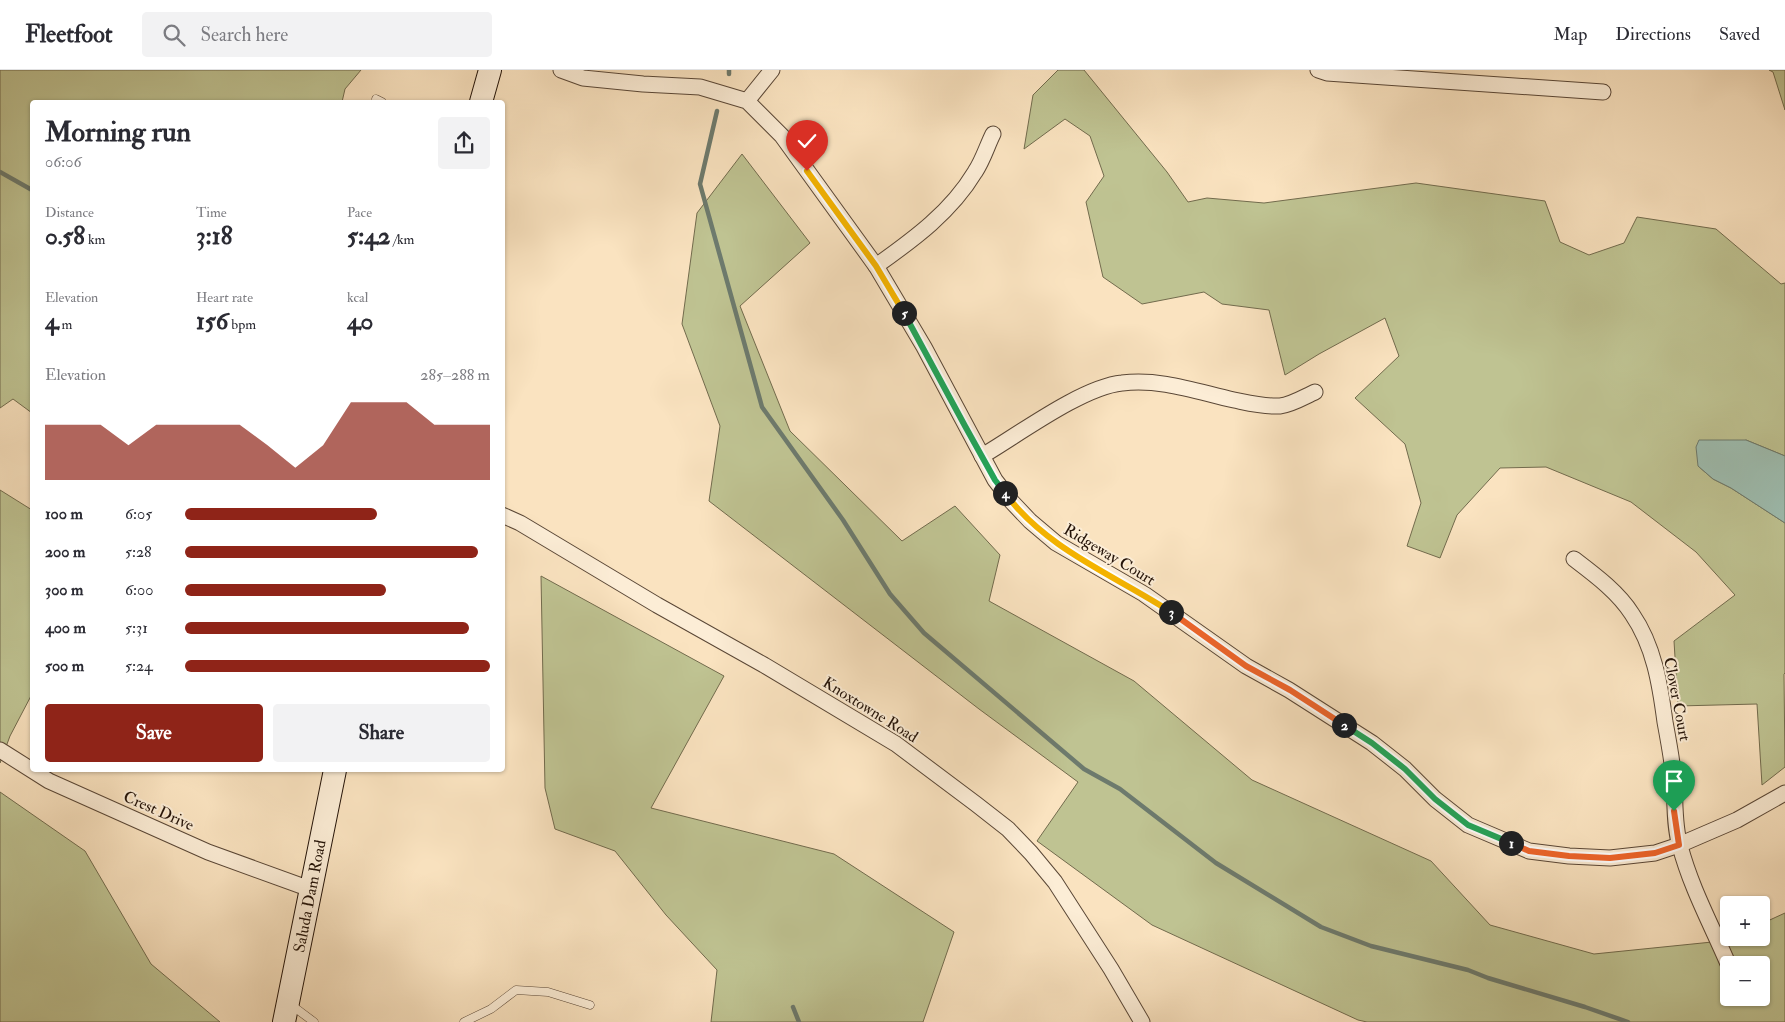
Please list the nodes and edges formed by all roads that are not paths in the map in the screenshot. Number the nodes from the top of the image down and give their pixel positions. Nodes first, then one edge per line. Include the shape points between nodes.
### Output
1 (490, 70) edge
2 (561, 70) edge
3 (772, 70) edge
4 (1318, 70) edge
5 (1602, 92) dead end
6 (482, 100) edge
7 (747, 101) junction
8 (993, 134) dead end
9 (876, 266) junction
10 (1315, 392) dead end
11 (982, 456) junction
12 (505, 516) edge
13 (1574, 560) dead end
14 (0, 750) edge
15 (30, 769) edge
16 (35, 772) edge
17 (335, 772) edge
18 (1785, 794) edge
19 (1679, 845) junction
20 (310, 889) junction
21 (1725, 956) edge
22 (590, 1005) dead end
23 (286, 1012) edge
24 (314, 1022) edge
25 (464, 1022) edge
26 (1142, 1022) edge

1 - 6 street
2 - 7 street, Ridgeway Court via 583,78 700,87
3 - 7 street
4 - 5 street via 1439,82
7 - 9 street, Ridgeway Court via 782,136
8 - 9 street via 960,195 939,218
9 - 11 street, Ridgeway Court
10 - 11 street via 1281,406 1272,406 1186,388 1137,381 1120,383 1078,398
11 - 19 street, Ridgeway Court via 1012,502 1056,543 1144,594 1246,666 1372,743 1468,825 1529,851 1569,856 1619,857 1655,853
12 - 26 street, Knoxtowne Road via 896,744 1008,829 1056,882
13 - 19 street, Clover Court via 1598,577 1631,612 1650,650 1657,672 1673,772
14 - 15 street, Crest Drive
16 - 20 street, Crest Drive via 208,852
17 - 20 street, Saluda Dam Road
18 - 19 street, Ridgeway Court via 1737,820
19 - 21 street, Clover Court
20 - 23 street, Saluda Dam Road
22 - 25 lane via 548,992 516,990 491,1009
23 - 24 lane

